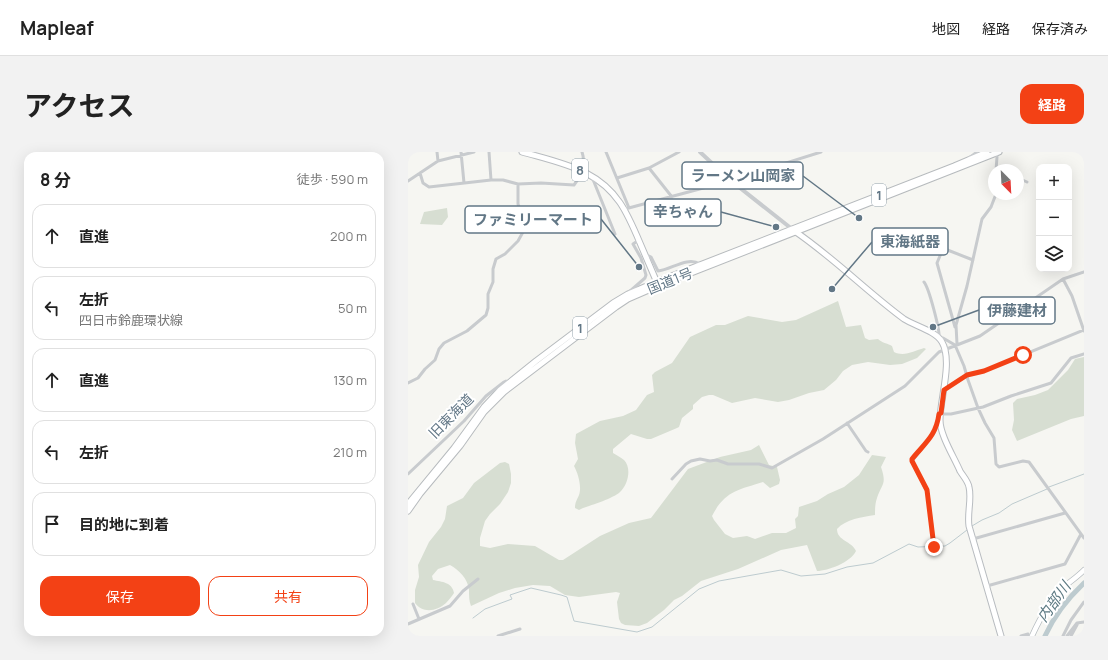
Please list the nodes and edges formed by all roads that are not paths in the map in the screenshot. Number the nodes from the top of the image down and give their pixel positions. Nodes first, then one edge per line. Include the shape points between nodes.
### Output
1 (436, 152) edge
2 (474, 152) edge
3 (489, 152) edge
4 (522, 152) edge
5 (582, 152) edge
6 (606, 152) edge
7 (679, 152) edge
8 (700, 152) edge
9 (821, 152) edge
10 (977, 152) edge
11 (987, 152) edge
12 (997, 152) edge
13 (461, 154) edge
14 (438, 161) junction
15 (966, 161) junction
16 (996, 164) edge
17 (649, 168) junction
18 (582, 171) junction
19 (420, 172) junction
20 (591, 176) junction
21 (617, 178) junction
22 (491, 180) junction
23 (730, 180) junction
24 (408, 181) edge
25 (464, 183) junction
26 (518, 184) junction
27 (906, 187) junction
28 (672, 197) junction
29 (995, 200) edge
30 (627, 209) junction
31 (794, 231) junction
32 (615, 234) dead end
33 (639, 240) junction
34 (646, 257) junction
35 (973, 260) junction
36 (701, 265) junction
37 (673, 266) junction
38 (1084, 272) edge
39 (675, 274) junction
40 (1063, 279) junction
41 (924, 282) dead end
42 (657, 284) junction
43 (621, 298) junction
44 (614, 305) junction
45 (955, 329) junction
46 (1084, 330) edge
47 (939, 338) junction
48 (956, 345) junction
49 (945, 350) junction
50 (1084, 354) edge
51 (967, 376) junction
52 (408, 383) edge
53 (510, 385) junction
54 (944, 390) junction
55 (978, 408) junction
56 (941, 413) junction
57 (847, 423) junction
58 (868, 452) dead end
59 (408, 474) edge
60 (672, 479) dead end
61 (408, 504) edge
62 (408, 511) edge
63 (1065, 513) junction
64 (1081, 534) junction
65 (1084, 538) edge
66 (973, 539) junction
67 (934, 547) dead end
68 (1084, 570) edge
69 (478, 579) dead end
70 (987, 586) junction
71 (1084, 602) edge
72 (413, 604) dead end
73 (419, 619) junction
74 (1084, 622) edge
75 (1078, 623) junction
76 (408, 624) edge
77 (520, 629) dead end
78 (408, 633) edge
79 (409, 636) edge
80 (498, 636) edge
81 (1001, 636) edge
82 (1021, 636) edge
83 (1028, 636) edge
84 (1032, 636) edge
85 (1063, 636) edge
86 (1067, 636) edge
87 (1071, 636) edge

1 - 14 street
2 - 13 street
3 - 22 street
4 - 18 main road, 8
5 - 18 street
6 - 21 street
7 - 17 street
8 - 23 street
9 - 23 street
10 - 15 street
11 - 15 main road, 国道1号 / 1
12 - 16 street
12 - 27 main road, 国道1号 / 1
13 - 14 street
13 - 25 street
14 - 19 street
15 - 27 main road, 国道1号 / 1
17 - 21 street
17 - 28 street
18 - 20 main road, 8
18 - 26 street via 574,185
19 - 24 street
19 - 25 street via 423,183 429,187
20 - 30 main road, 8 via 602,182
20 - 32 street
21 - 30 street
22 - 25 street
22 - 26 street
23 - 28 street
23 - 31 street
26 - 52 street via 518,204 524,228 518,241 496,259 486,315 467,331 444,343 435,360 418,378
27 - 31 main road, 国道1号 / 1
28 - 30 street
29 - 35 street via 982,219
30 - 33 main road, 8
31 - 36 main road, 国道1号 / 1
31 - 42 main road, 国道1号 / 1
31 - 47 main road via 905,319
33 - 34 main road, 8
33 - 43 street via 633,244 646,275
34 - 37 street via 652,257 658,271
34 - 42 main road, 8
35 - 45 street
35 - 45 street via 945,249 937,263
36 - 37 street via 695,262
36 - 39 main road, 国道1号 / 1
37 - 39 street
38 - 40 street
39 - 42 main road, 国道1号 / 1
40 - 46 street
40 - 48 street via 980,336
41 - 47 street
42 - 43 main road, 国道1号 / 1
42 - 44 main road, 国道1号 / 1
43 - 44 main road, 国道1号 / 1
44 - 53 main road, 国道1号 / 1
45 - 48 street
46 - 51 street via 988,370
47 - 48 street
47 - 49 main road
48 - 49 street
48 - 51 street
49 - 54 main road
49 - 57 street via 939,352 908,384
50 - 55 street via 1071,358 1051,383
51 - 54 street
51 - 55 street
53 - 59 street, 旧東海道 via 506,381 486,396 464,421
53 - 61 main road, 国道1号 / 1 via 484,407
53 - 62 main road, 国道1号 / 1 via 484,412
54 - 56 main road
55 - 56 street via 951,414
55 - 63 street via 994,438 996,464 999,467 1028,462
56 - 66 main road via 940,422 946,441 969,487 968,514
56 - 67 street via 934,434 912,461 927,490
57 - 58 street
57 - 60 street via 772,468 759,464 728,464 717,460 700,459 686,464
63 - 64 street
63 - 66 street
64 - 65 street
64 - 70 street via 1065,564
66 - 70 main road
68 - 84 main road via 1053,599
69 - 73 street via 450,606
70 - 81 main road
71 - 85 street
72 - 73 street
73 - 76 street
74 - 75 street
75 - 86 street
75 - 87 street
77 - 80 street
78 - 79 street
82 - 83 street

